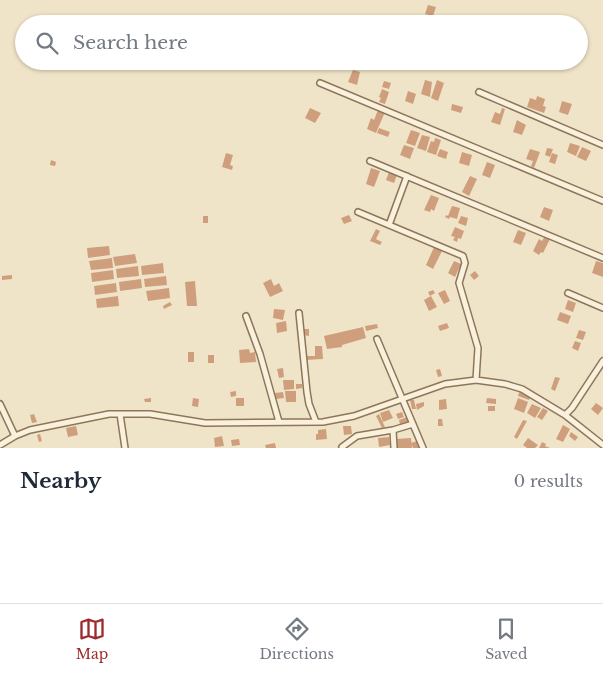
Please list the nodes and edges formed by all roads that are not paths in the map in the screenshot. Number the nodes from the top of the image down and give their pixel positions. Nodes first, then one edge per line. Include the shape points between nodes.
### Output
1 (320, 83) dead end
2 (479, 92) dead end
3 (603, 145) edge
4 (370, 161) dead end
5 (407, 176) junction
6 (603, 201) edge
7 (358, 212) dead end
8 (389, 225) junction
9 (603, 258) edge
10 (568, 293) dead end
11 (603, 308) edge
12 (299, 313) dead end
13 (246, 316) dead end
14 (377, 339) dead end
15 (603, 361) edge
16 (476, 380) junction
17 (403, 399) junction
18 (0, 404) edge
19 (120, 414) junction
20 (565, 415) junction
21 (279, 422) junction
22 (316, 422) junction
23 (414, 424) junction
24 (393, 430) junction
25 (15, 436) junction
26 (0, 445) edge
27 (603, 445) edge
28 (342, 447) edge
29 (126, 448) edge
30 (394, 448) edge
31 (423, 448) edge

1 - 6 street
2 - 3 street
4 - 5 street
5 - 8 street
5 - 9 street
7 - 8 street
8 - 16 street via 463,256 465,263 459,283 478,348
10 - 11 street
12 - 22 street via 307,392
13 - 21 street
14 - 17 street
15 - 20 street
16 - 17 street via 446,384
16 - 20 street via 522,389
17 - 22 street via 354,416
17 - 23 street
18 - 25 street
19 - 21 street via 150,414 205,423
19 - 25 street via 99,415
19 - 29 street
20 - 27 street
21 - 22 street
23 - 24 street
23 - 31 street
24 - 28 street via 357,436
24 - 30 street
25 - 26 street

